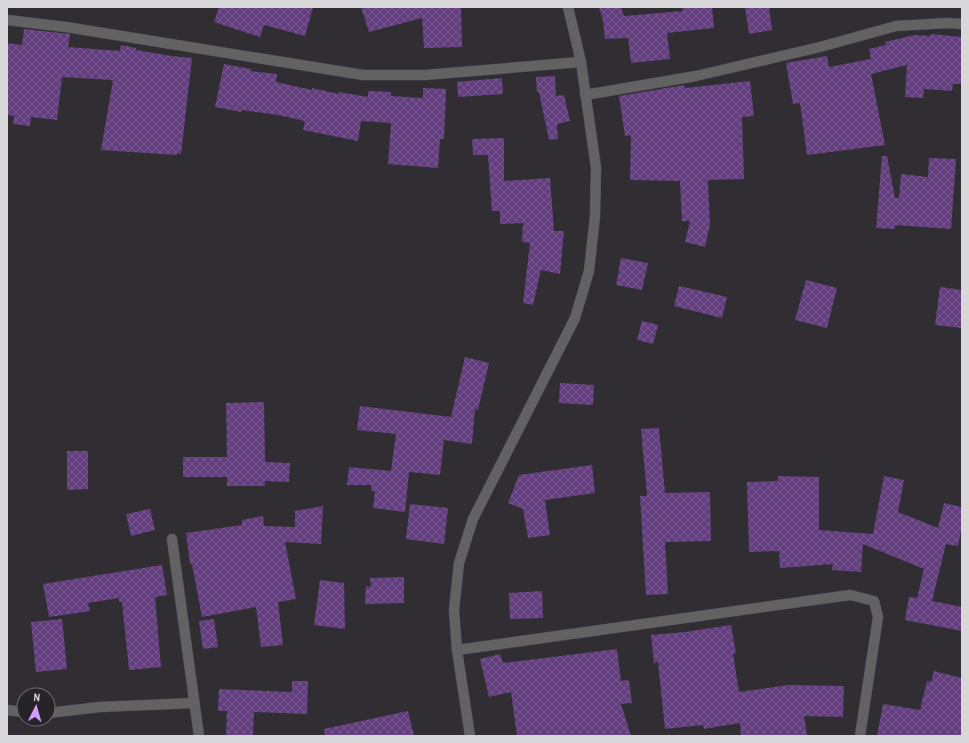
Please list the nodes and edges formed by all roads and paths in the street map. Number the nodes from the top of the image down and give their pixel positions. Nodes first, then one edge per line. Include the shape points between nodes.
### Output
1 (568, 7) edge
2 (7, 20) edge
3 (962, 24) edge
4 (580, 62) junction
5 (585, 94) junction
6 (172, 539) dead end
7 (457, 650) junction
8 (194, 703) junction
9 (56, 712) edge
10 (199, 736) edge
11 (470, 736) edge
12 (860, 736) edge

1 - 4 street
2 - 4 street via 363,75 425,75
3 - 5 street via 896,26 696,76
4 - 5 street
5 - 7 street via 596,168 595,216 588,271 576,318 473,520 459,563 454,610
6 - 8 street
7 - 11 street
7 - 12 street via 850,596 874,601 878,617
8 - 9 street via 100,707
8 - 10 street

